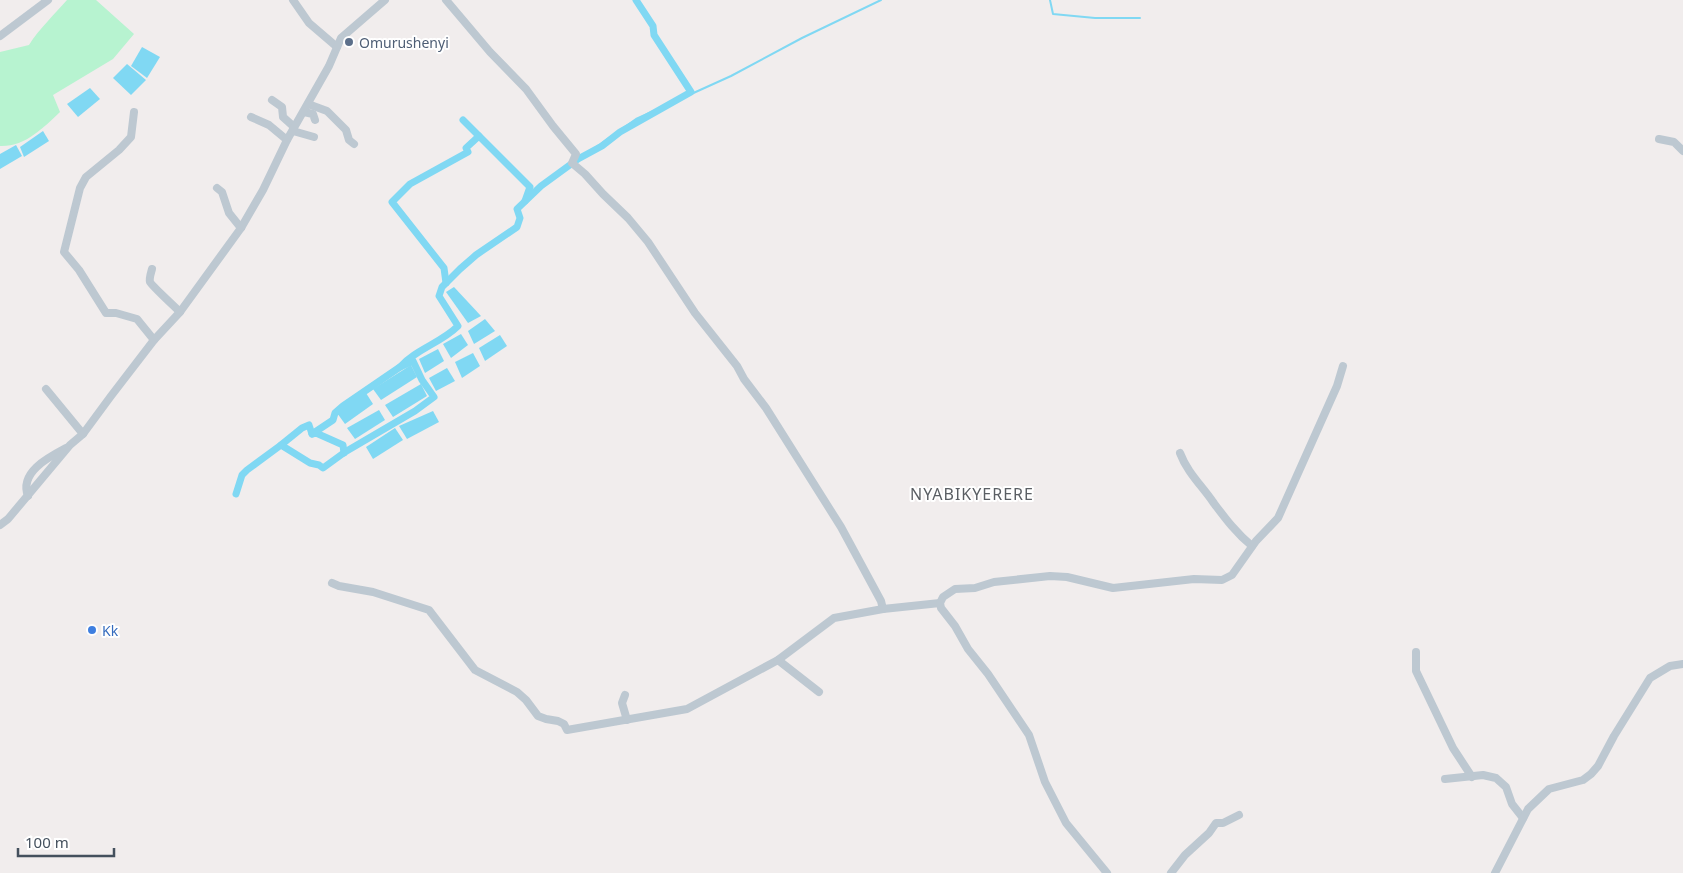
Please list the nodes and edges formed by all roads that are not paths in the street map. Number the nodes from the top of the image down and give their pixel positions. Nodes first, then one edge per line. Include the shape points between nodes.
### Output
1 (48, 0) edge
2 (293, 0) edge
3 (385, 0) edge
4 (446, 0) edge
5 (0, 36) edge
6 (337, 47) junction
7 (272, 100) dead end
8 (308, 104) junction
9 (134, 112) dead end
10 (304, 112) junction
11 (251, 117) dead end
12 (315, 120) dead end
13 (293, 131) junction
14 (314, 137) dead end
15 (1659, 139) dead end
16 (287, 140) junction
17 (354, 144) dead end
18 (1683, 150) edge
19 (217, 188) dead end
20 (241, 228) junction
21 (152, 269) dead end
22 (180, 312) junction
23 (154, 340) junction
24 (1343, 366) dead end
25 (46, 389) dead end
26 (83, 434) junction
27 (70, 446) junction
28 (1180, 453) dead end
29 (28, 496) junction
30 (0, 525) edge
31 (1252, 546) junction
32 (332, 582) dead end
33 (940, 603) junction
34 (883, 609) junction
35 (1416, 652) dead end
36 (778, 660) junction
37 (1683, 664) edge
38 (819, 692) dead end
39 (625, 695) dead end
40 (627, 720) junction
41 (1472, 777) junction
42 (1444, 779) dead end
43 (1239, 815) dead end
44 (1523, 818) junction
45 (1107, 873) edge
46 (1171, 873) edge
47 (1495, 873) edge

1 - 5 street
2 - 6 street via 309,23
3 - 6 street via 349,29
4 - 34 street via 526,89 576,154 572,163 648,242 695,313 737,366 840,527
6 - 8 street
7 - 13 street via 282,107 283,117 293,126
8 - 10 street
8 - 17 street via 327,111 346,130
9 - 23 street via 131,137 86,177 80,188 64,252 106,313 137,319
10 - 12 street via 313,114
10 - 13 street
11 - 16 street via 269,125
13 - 14 street
13 - 16 street
15 - 18 street via 1674,142
16 - 20 street
19 - 20 street
20 - 22 street
21 - 22 street via 152,286
22 - 23 street
23 - 26 street
24 - 31 street via 1278,518
25 - 26 street
26 - 27 street
27 - 29 street
27 - 29 street via 48,458 31,473 26,483
28 - 31 street via 1221,514
29 - 30 street
31 - 33 street via 1232,575 1222,580 1194,579 1113,588 1050,576 955,589
32 - 40 street via 430,610 475,670 517,692 538,716 558,721 567,730
33 - 34 street
33 - 45 street via 1028,735 1045,782 1066,822
34 - 36 street via 834,618
35 - 41 street via 1416,671 1453,748
36 - 38 street
36 - 40 street via 687,709
37 - 44 street via 1670,666 1650,678 1591,774 1583,780 1549,789
39 - 40 street via 622,703
41 - 42 street
41 - 44 street via 1496,778 1506,787 1512,804
43 - 46 street via 1223,823 1216,822
44 - 47 street

